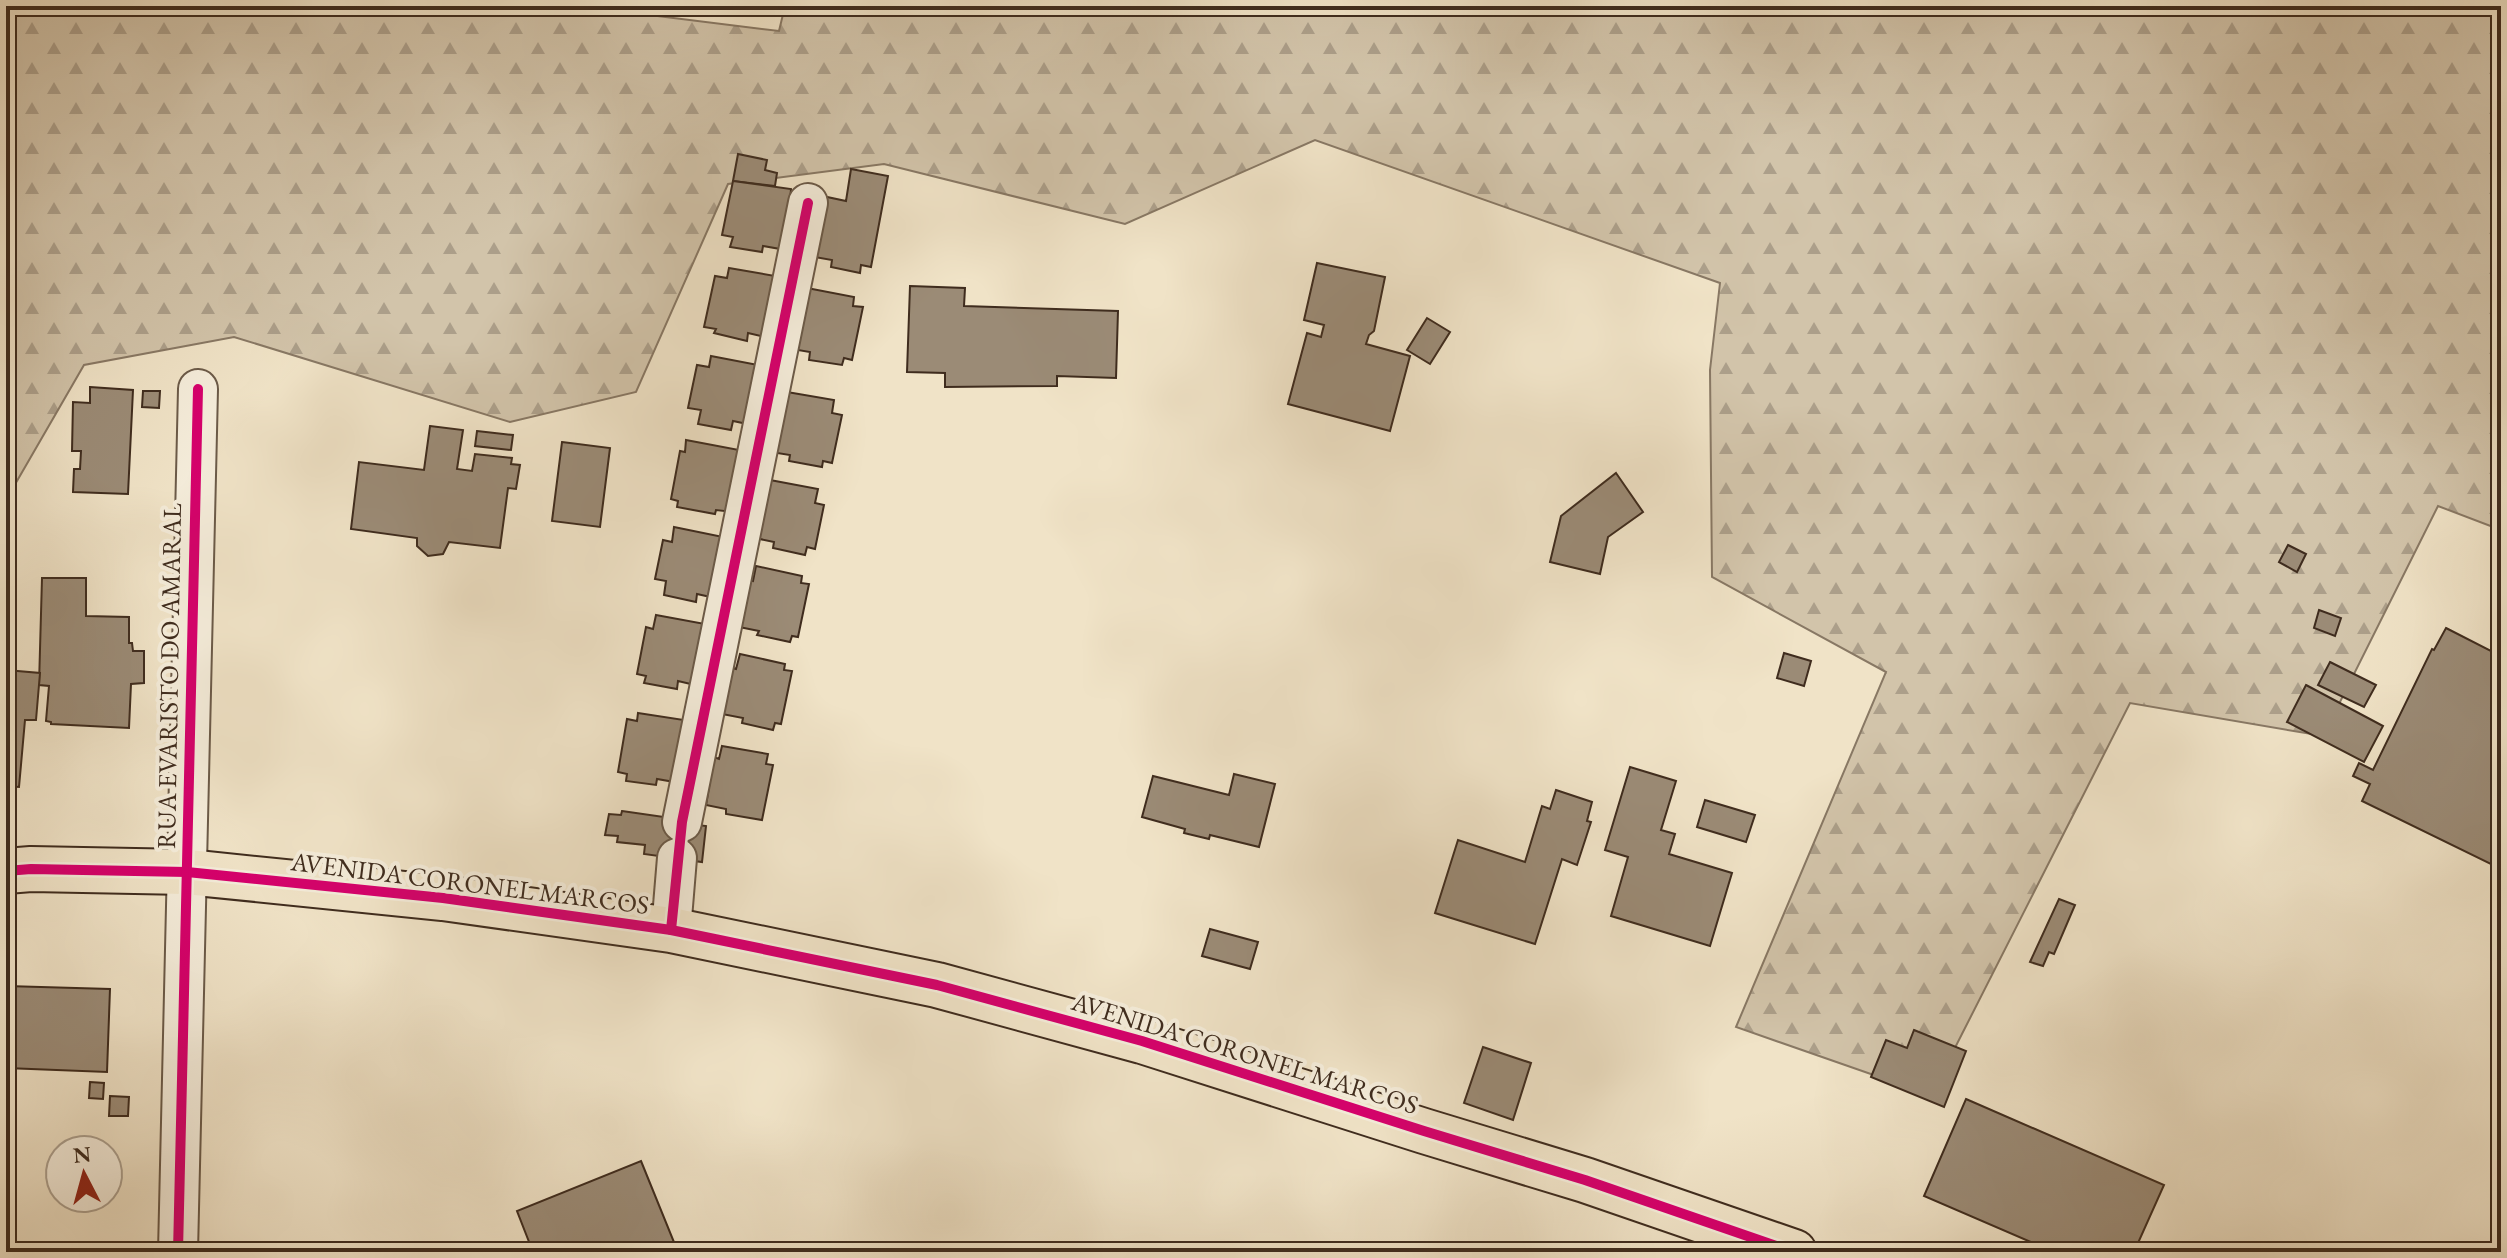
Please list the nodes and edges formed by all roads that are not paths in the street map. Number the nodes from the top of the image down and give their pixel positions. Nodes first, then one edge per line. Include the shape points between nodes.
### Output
1 (808, 203) dead end
2 (198, 389) dead end
3 (6, 871) edge
4 (187, 872) junction
5 (671, 930) junction
6 (178, 1252) edge
7 (1794, 1252) edge

1 - 5 street via 680,840
2 - 4 street, RUA EVARISTO DO AMARAL
3 - 4 main road, AVENIDA CORONEL MARCOS
4 - 5 main road, AVENIDA CORONEL MARCOS via 443,898
4 - 6 street, RUA EVARISTO DO AMARAL
5 - 7 main road, AVENIDA CORONEL MARCOS via 937,985 1142,1041 1585,1180

